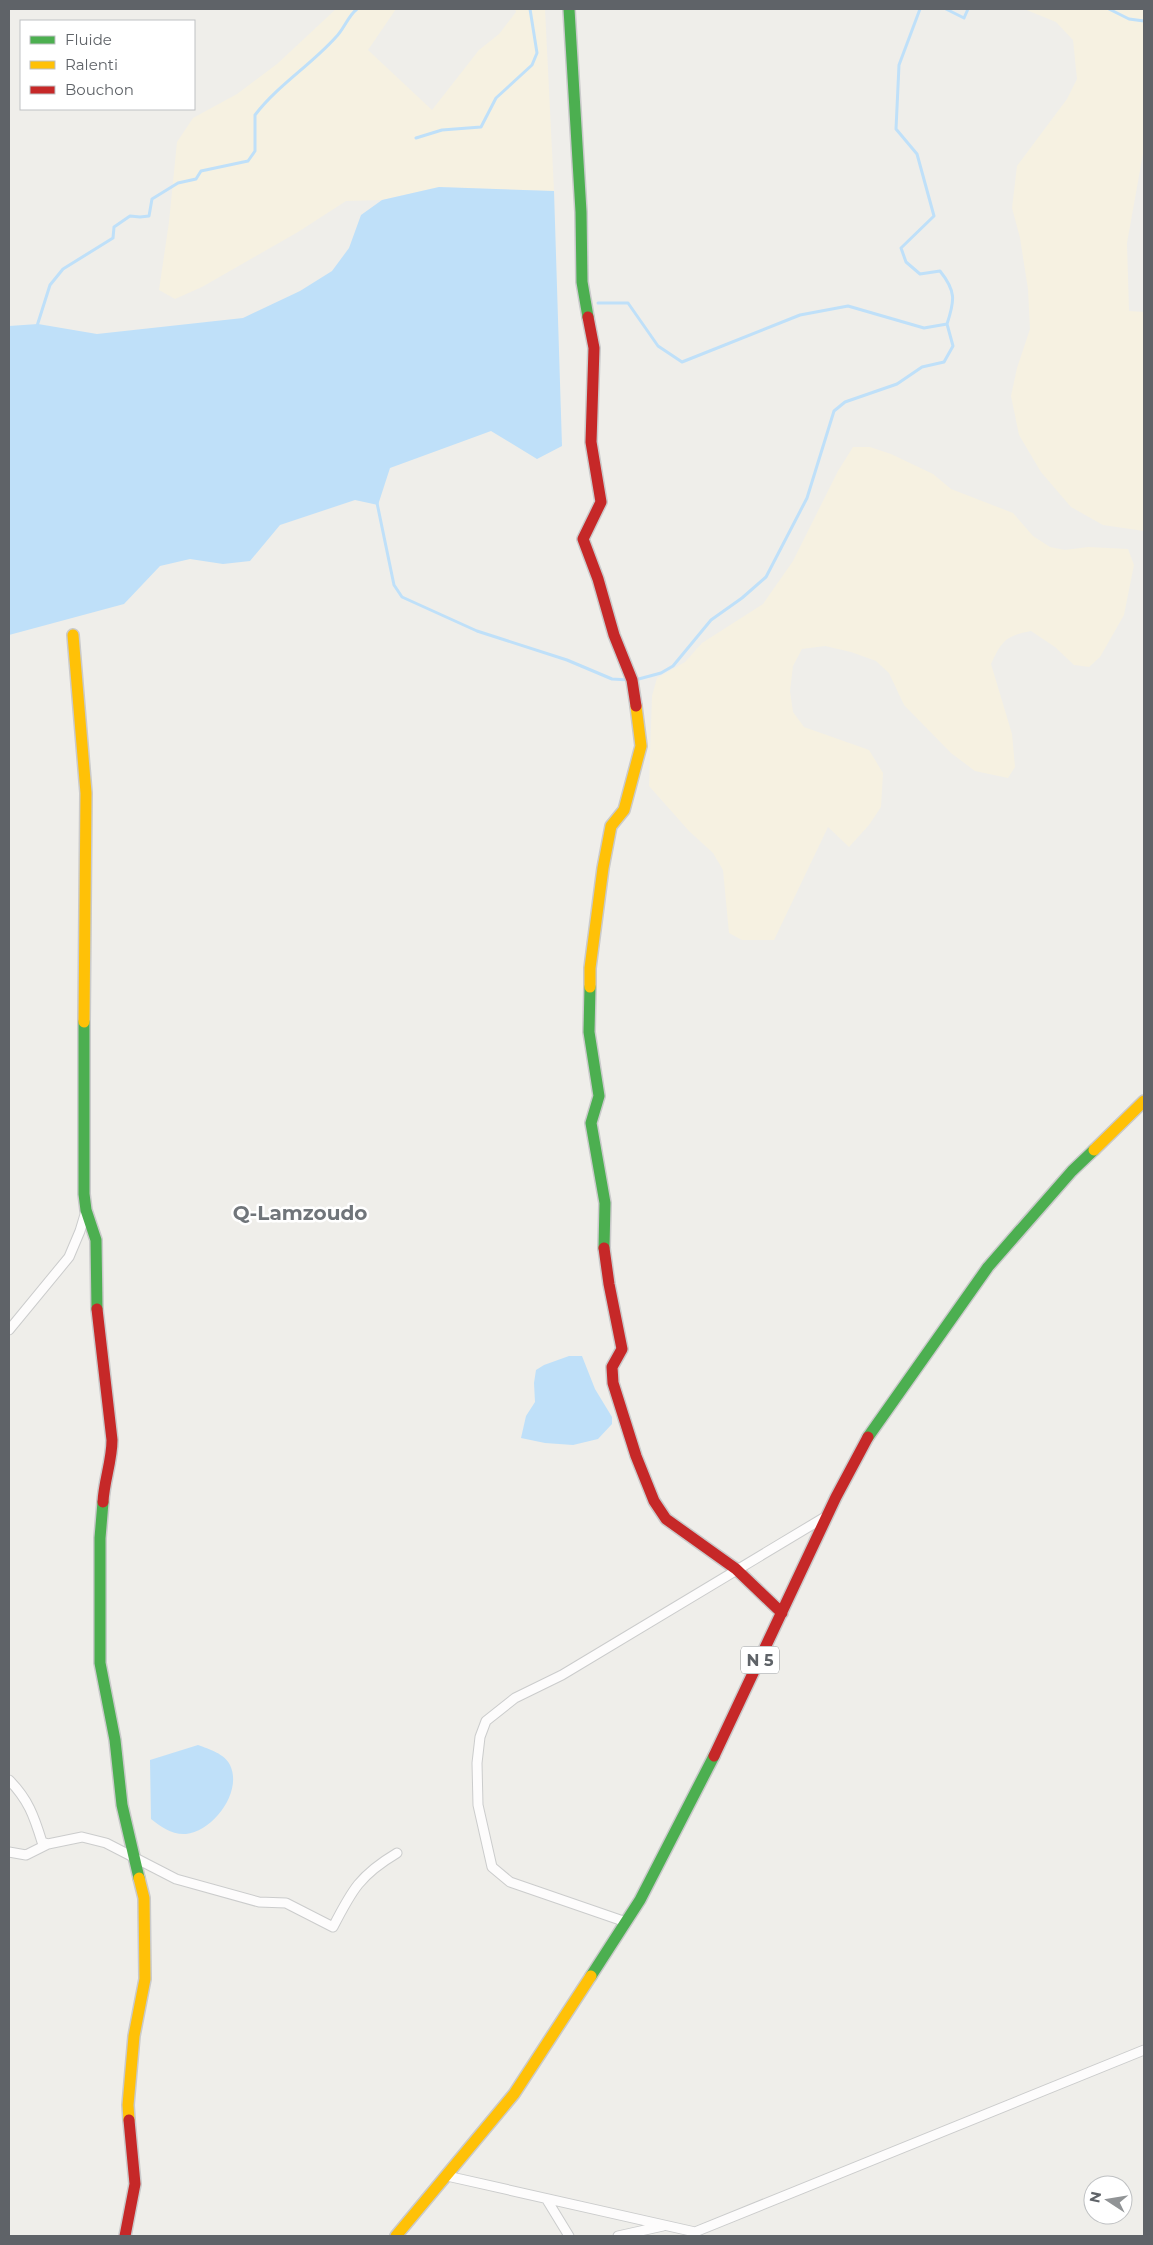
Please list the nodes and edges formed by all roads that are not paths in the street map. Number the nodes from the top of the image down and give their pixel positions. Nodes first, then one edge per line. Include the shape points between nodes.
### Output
1 (569, 9) edge
2 (72, 635) dead end
3 (1144, 1101) edge
4 (86, 1210) junction
5 (9, 1330) edge
6 (827, 1516) junction
7 (736, 1569) junction
8 (782, 1613) junction
9 (9, 1780) edge
10 (48, 1844) junction
11 (9, 1852) edge
12 (397, 1853) dead end
13 (133, 1856) junction
14 (626, 1922) junction
15 (1144, 2050) edge
16 (447, 2176) junction
17 (547, 2200) junction
18 (665, 2225) junction
19 (125, 2236) edge
20 (396, 2236) edge
21 (569, 2236) edge
22 (618, 2236) edge

1 - 7 main road via 582,282 594,348 591,442 601,502 583,539 632,680 641,746 624,810 611,826 590,968 589,1032 599,1096 591,1123 605,1203 604,1244 609,1284 622,1349 612,1367 613,1383 654,1501 666,1519
2 - 4 main road via 87,792 84,984
3 - 6 main road, N 5 via 1072,1171 988,1267 874,1426
4 - 5 street via 69,1257
4 - 13 main road via 96,1240 96,1298 112,1440 112,1456 104,1482 100,1538 100,1663
6 - 7 street
6 - 8 main road, N 5
7 - 8 main road
7 - 14 street via 562,1675 515,1698 486,1722 480,1737 478,1804 492,1867 510,1882
8 - 14 main road, N 5 via 705,1776
9 - 10 street via 35,1816 42,1842
10 - 11 street via 26,1855
10 - 13 street via 82,1837 106,1842
12 - 13 street via 376,1865 352,1890 333,1927 286,1903 259,1902 176,1879
13 - 19 main road via 144,1898 145,1979 134,2036 128,2105 135,2184
14 - 16 main road, N 5 via 514,2094
15 - 18 street via 695,2232
16 - 17 street
16 - 20 main road, N 5
17 - 18 street
17 - 21 street
18 - 22 street

